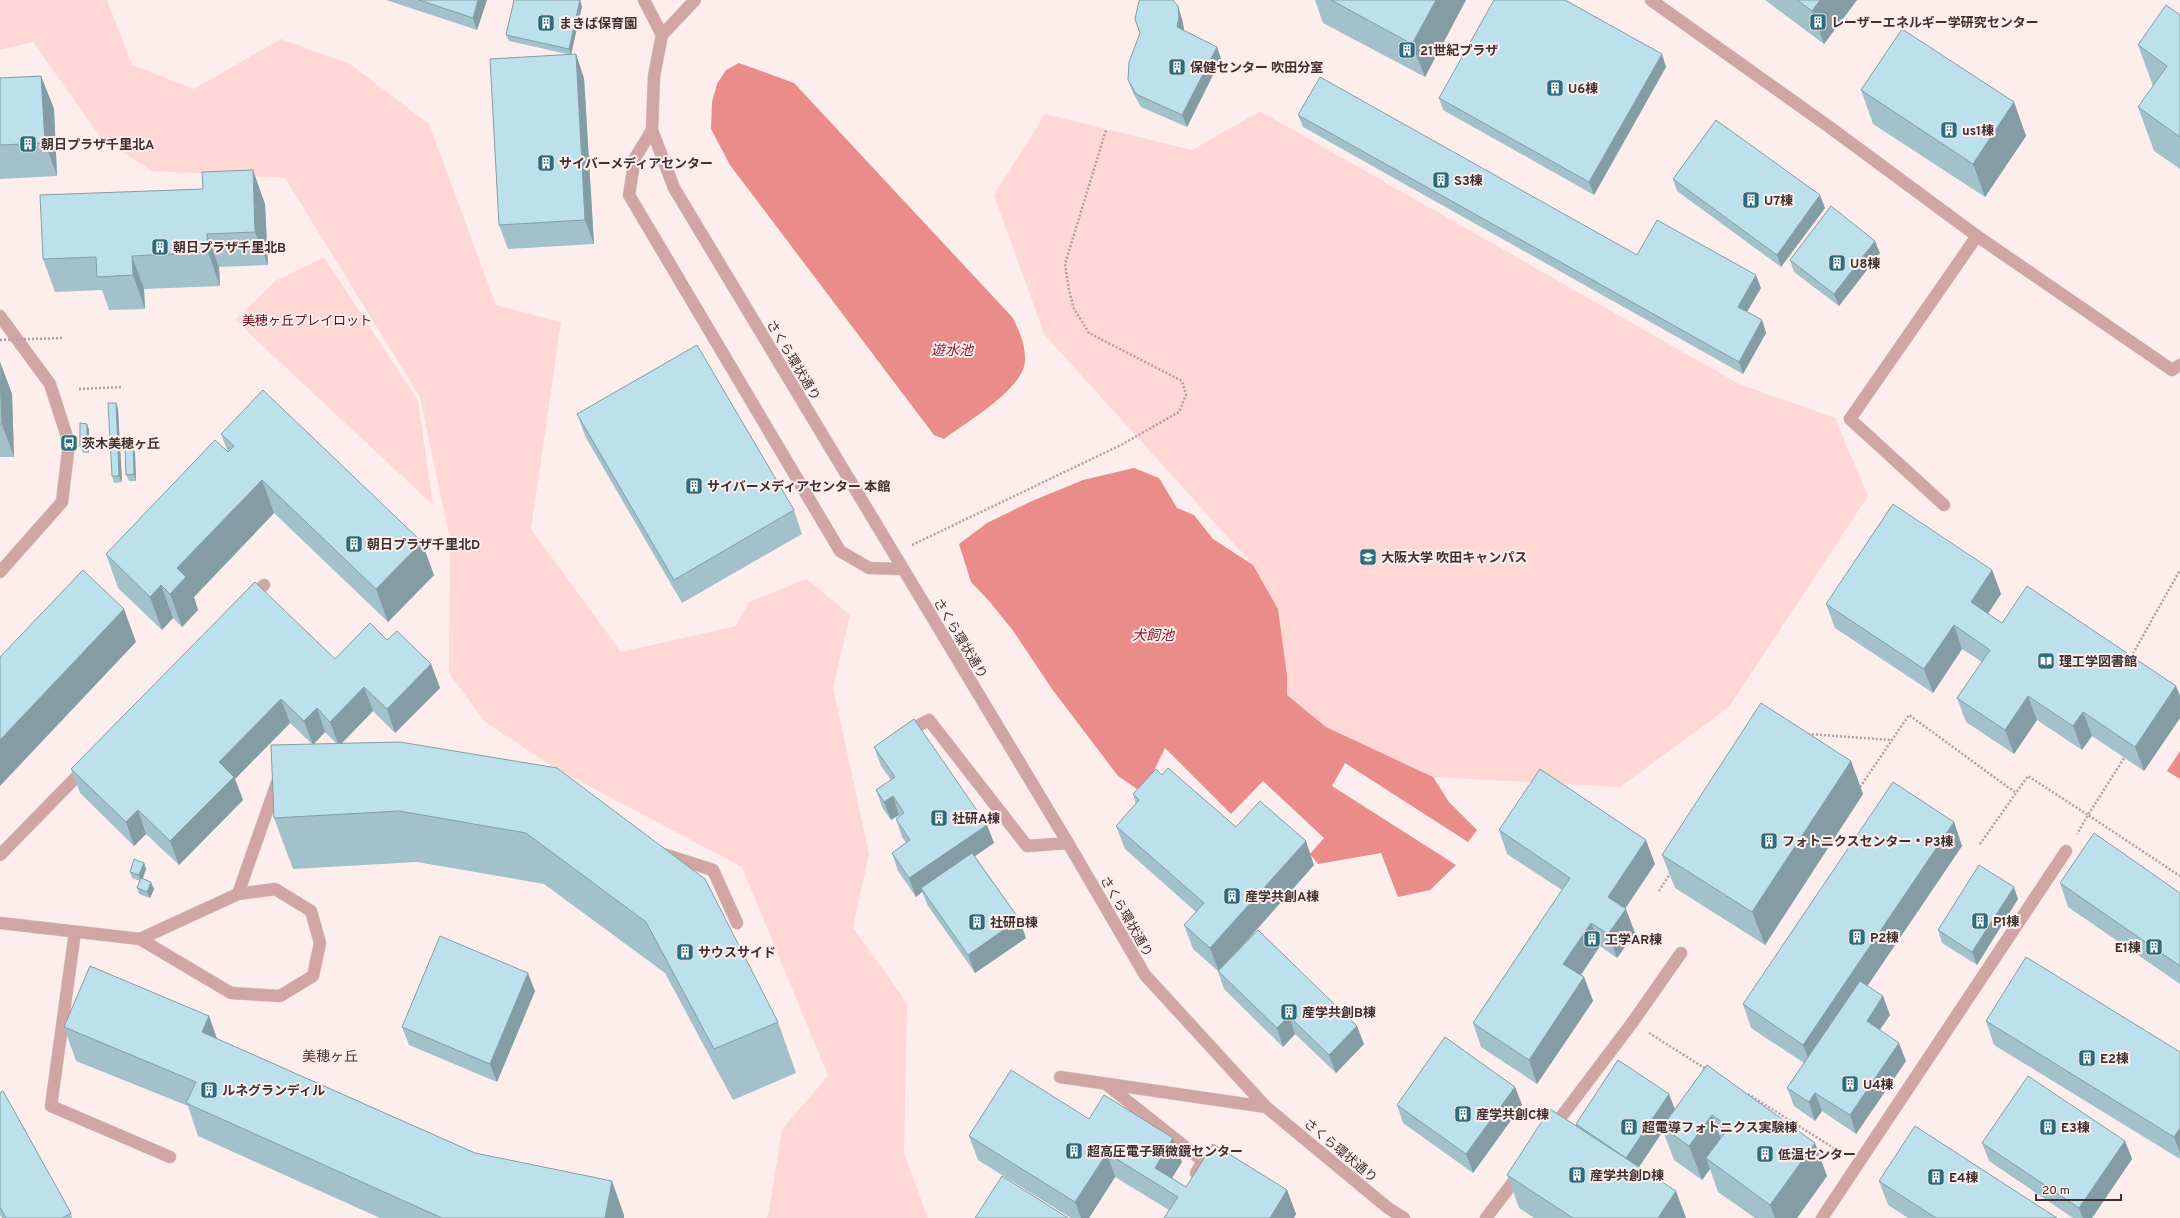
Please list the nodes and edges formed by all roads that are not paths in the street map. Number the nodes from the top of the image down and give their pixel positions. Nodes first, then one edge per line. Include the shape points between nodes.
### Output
1 (644, 0) edge
2 (695, 0) edge
3 (1651, 0) edge
4 (662, 35) junction
5 (652, 130) junction
6 (1977, 236) junction
7 (0, 316) edge
8 (2180, 365) edge
9 (1944, 505) dead end
10 (903, 569) junction
11 (0, 572) edge
12 (264, 585) dead end
13 (242, 608) edge
14 (891, 741) edge
15 (93, 759) edge
16 (282, 769) edge
17 (1068, 843) junction
18 (649, 850) edge
19 (2066, 851) dead end
20 (0, 855) edge
21 (238, 894) junction
22 (737, 923) dead end
23 (0, 924) edge
24 (76, 932) junction
25 (140, 939) junction
26 (1681, 953) dead end
27 (1060, 1077) dead end
28 (1105, 1084) junction
29 (1266, 1107) junction
30 (1547, 1136) edge
31 (170, 1157) dead end
32 (1528, 1161) edge
33 (1189, 1183) edge
34 (1385, 1213) edge
35 (1404, 1218) edge
36 (1486, 1218) edge
37 (1822, 1218) edge

1 - 4 street
2 - 4 street
3 - 6 street
4 - 5 street, さくら環状通り via 654,76
5 - 10 street, さくら環状通り via 674,188
5 - 10 street via 635,158 629,195 840,551 870,568
6 - 8 street via 2172,370
6 - 9 street via 1850,418
7 - 11 street via 50,384 68,443 62,502
10 - 17 street, さくら環状通り
12 - 13 street
14 - 17 street via 929,720 1027,846
15 - 20 street
16 - 21 street
17 - 29 street, さくら環状通り via 1145,975
18 - 22 street via 713,870
19 - 37 street
21 - 25 street
21 - 25 street via 275,889 311,911 320,943 313,976 280,996 231,993
23 - 24 street
24 - 25 street
24 - 31 street via 51,1106
26 - 30 street
27 - 28 street
28 - 29 street
28 - 33 street via 1203,1161
29 - 34 street, さくら環状通り
32 - 36 street
34 - 35 street, さくら環状通り

